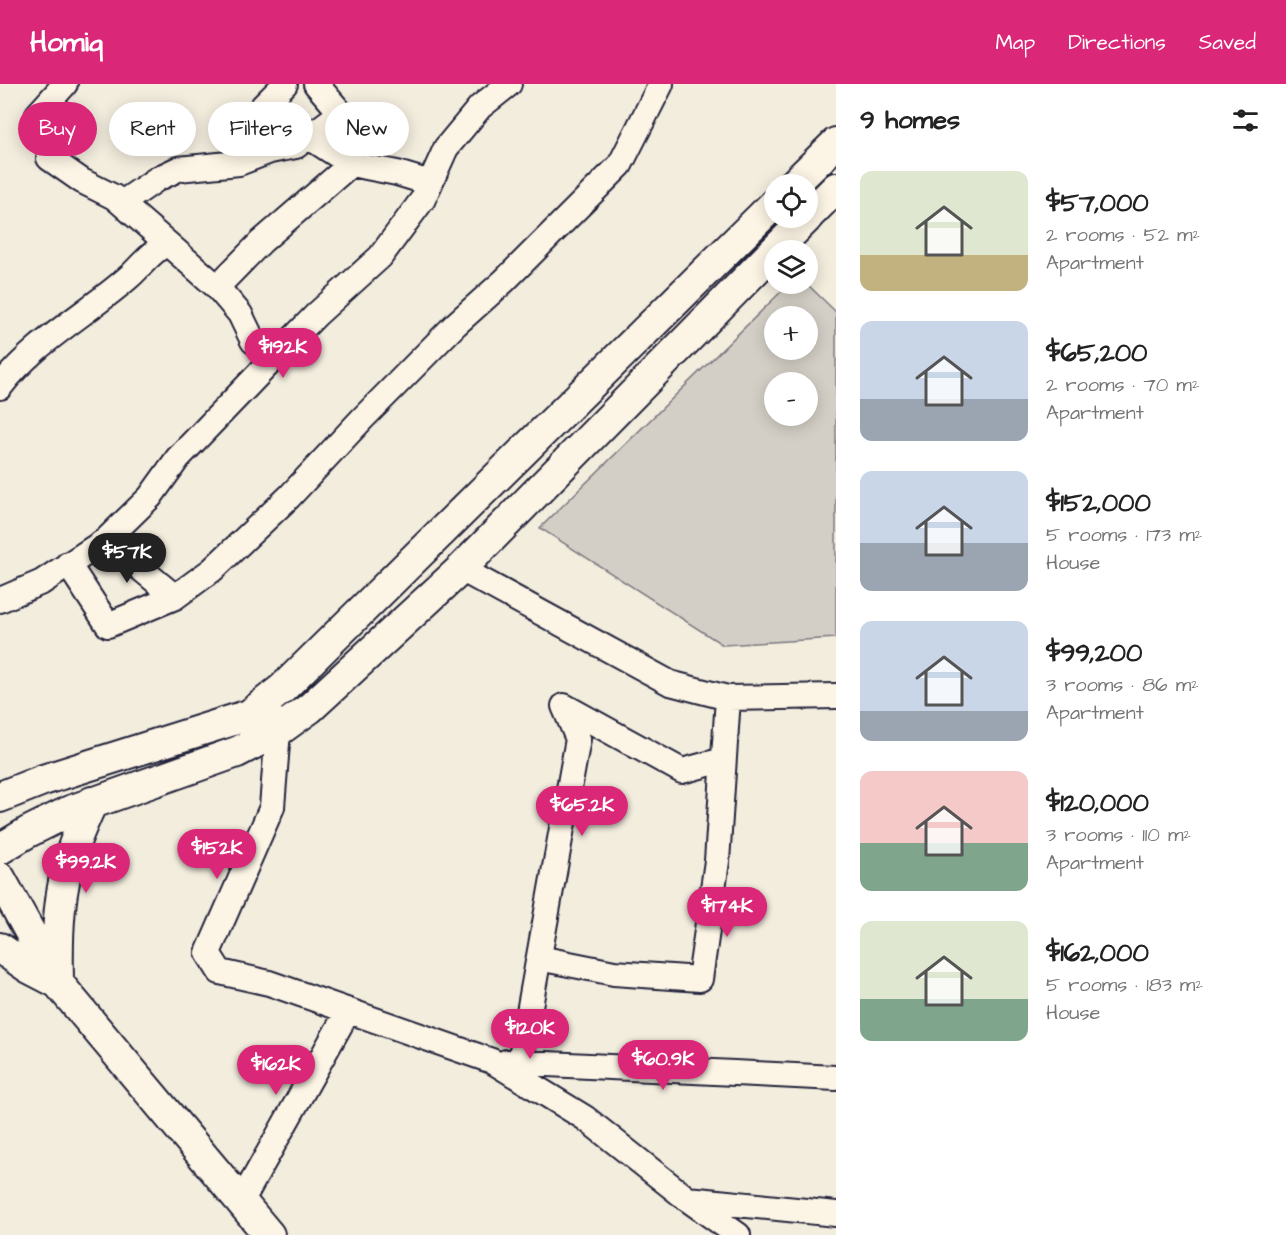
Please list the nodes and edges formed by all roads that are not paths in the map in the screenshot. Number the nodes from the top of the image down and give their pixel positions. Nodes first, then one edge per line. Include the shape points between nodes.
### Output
1 (65, 84) edge
2 (285, 84) edge
3 (316, 84) edge
4 (509, 84) edge
5 (661, 84) edge
6 (267, 102) edge
7 (313, 134) edge
8 (313, 140) edge
9 (836, 143) edge
10 (257, 156) edge
11 (351, 164) junction
12 (804, 174) edge
13 (430, 183) junction
14 (835, 189) edge
15 (122, 203) junction
16 (818, 206) edge
17 (764, 214) edge
18 (796, 228) edge
19 (785, 240) edge
20 (167, 243) junction
21 (764, 261) edge
22 (217, 287) junction
23 (276, 356) junction
24 (0, 387) edge
25 (106, 540) junction
26 (68, 564) junction
27 (461, 569) junction
28 (175, 597) junction
29 (0, 600) edge
30 (836, 696) edge
31 (728, 698) junction
32 (265, 701) junction
33 (278, 731) junction
34 (723, 760) junction
35 (0, 796) edge
36 (92, 802) junction
37 (0, 849) edge
38 (0, 878) edge
39 (0, 948) edge
40 (539, 958) junction
41 (58, 983) junction
42 (348, 1011) junction
43 (492, 1061) junction
44 (520, 1062) junction
45 (836, 1078) edge
46 (686, 1198) junction
47 (241, 1202) junction
48 (836, 1214) edge
49 (269, 1235) edge
50 (738, 1235) edge

1 - 15 street via 38,114 56,136 49,158
2 - 6 street
3 - 7 street via 341,113
4 - 13 street via 480,107 446,148
5 - 28 street via 620,165 456,324 289,497 212,570
8 - 11 street
9 - 12 main road
10 - 15 street via 239,163 178,169
11 - 13 street
11 - 22 street via 261,242
13 - 23 street via 423,199 380,257
14 - 16 main road
15 - 20 street
17 - 32 main road via 283,688
18 - 19 main road
20 - 22 street
20 - 24 street via 35,351
21 - 27 main road
22 - 23 street via 240,314 253,341
23 - 25 street via 178,458 150,497
25 - 26 street
25 - 28 street
26 - 28 street via 108,625
26 - 29 street via 42,582
27 - 31 street via 670,683
27 - 33 main road via 310,708
30 - 31 street
31 - 34 street
32 - 33 street
32 - 35 main road via 249,715
33 - 36 main road via 237,752
33 - 42 street via 272,807 208,953 220,972 269,983
34 - 40 street via 717,861 700,979 614,973
34 - 40 street via 682,771 564,706 578,739
36 - 37 main road via 48,821
36 - 41 main road via 74,845 62,890 57,936
38 - 41 main road
39 - 41 main road
40 - 44 street
41 - 47 main road
42 - 43 street
42 - 47 street
43 - 44 street
43 - 46 street via 585,1118
44 - 45 street
46 - 48 street
46 - 50 street
47 - 49 main road

